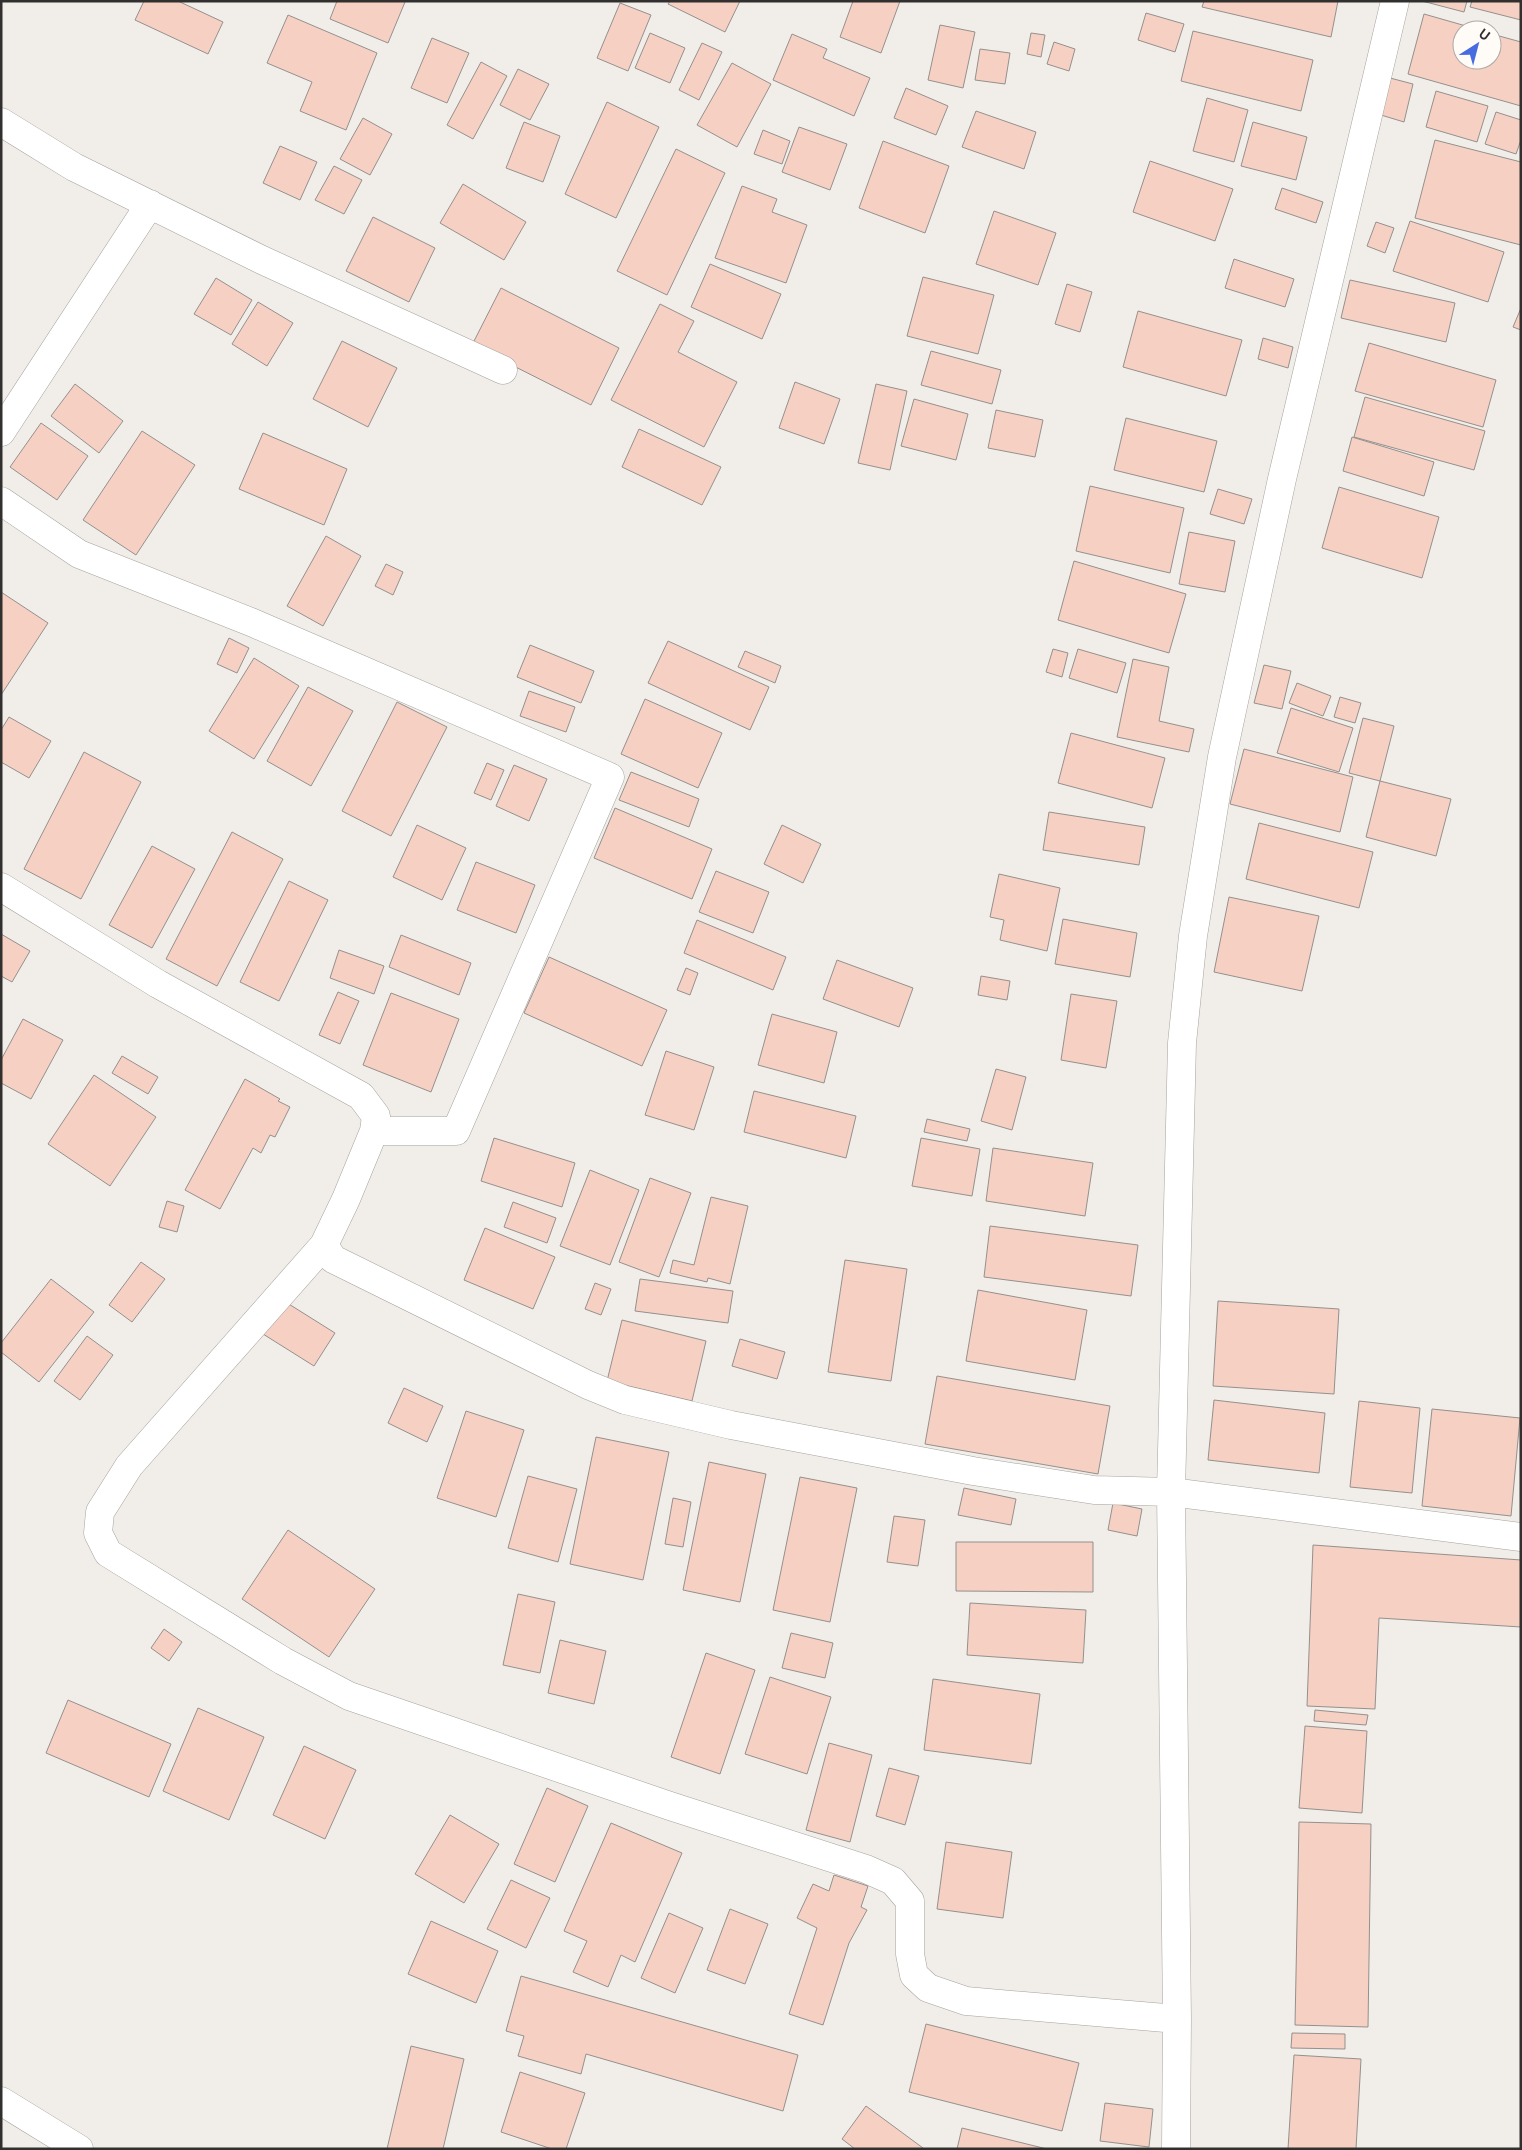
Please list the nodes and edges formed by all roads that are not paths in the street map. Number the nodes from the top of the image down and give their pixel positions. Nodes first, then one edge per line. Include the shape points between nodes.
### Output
1 (1395, 1) edge
2 (1, 122) edge
3 (150, 204) junction
4 (503, 370) dead end
5 (1, 432) edge
6 (1, 501) edge
7 (1, 887) edge
8 (374, 1131) junction
9 (324, 1246) junction
10 (1171, 1492) junction
11 (1521, 1537) edge
12 (1177, 2019) junction
13 (1, 2102) edge
14 (79, 2149) edge
15 (1176, 2149) edge

1 - 10 street via 1280,488 1222,757 1193,936 1182,1043
2 - 3 street via 74,167
3 - 4 street via 262,260
3 - 5 street
6 - 8 street via 79,554 251,622 610,777 456,1132
7 - 8 street via 158,984 361,1096 376,1116
8 - 9 street
9 - 10 street via 333,1259 588,1385 625,1400 732,1425 973,1471 1094,1490
9 - 12 street via 129,1466 100,1512 98,1533 108,1553 283,1661 349,1696 866,1869 893,1881 910,1901 910,1954 914,1975 928,1988 966,2001
10 - 11 street
10 - 12 street
12 - 15 street
13 - 14 street

